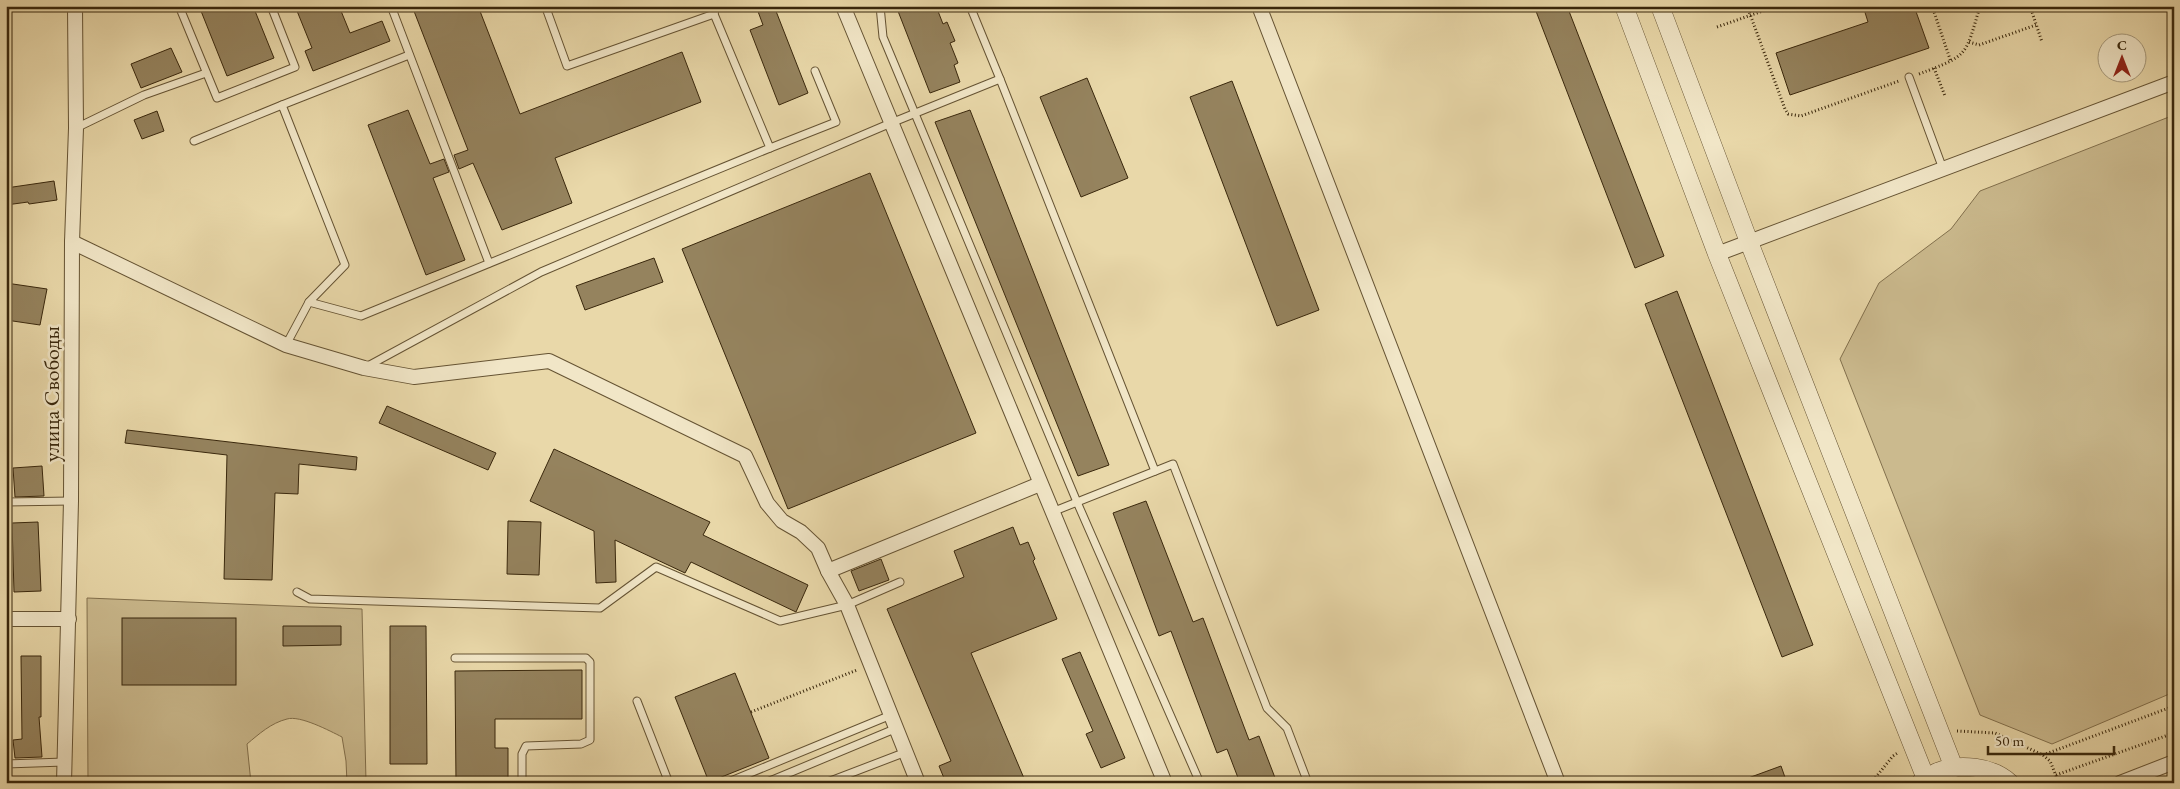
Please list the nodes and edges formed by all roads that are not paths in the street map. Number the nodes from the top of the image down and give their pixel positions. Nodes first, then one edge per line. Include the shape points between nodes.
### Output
1 (75, 6) edge
2 (179, 6) edge
3 (271, 6) edge
4 (391, 6) edge
5 (549, 6) edge
6 (843, 6) edge
7 (880, 6) edge
8 (970, 6) edge
9 (1259, 6) edge
10 (1624, 6) edge
11 (1660, 6) edge
12 (715, 10) edge
13 (409, 55) junction
14 (815, 71) dead end
15 (206, 73) junction
16 (1909, 77) road end
17 (1000, 80) junction
18 (2174, 82) edge
19 (282, 105) junction
20 (915, 113) junction
21 (891, 123) junction
22 (76, 128) junction
23 (194, 140) dead end
24 (770, 148) junction
25 (1943, 169) junction
26 (72, 242) junction
27 (1749, 242) junction
28 (1717, 254) junction
29 (489, 263) junction
30 (308, 302) junction
31 (286, 345) junction
32 (364, 368) junction
33 (1155, 471) junction
34 (1040, 484) junction
35 (6, 502) edge
36 (72, 502) junction
37 (1077, 502) junction
38 (1052, 512) junction
39 (828, 571) junction
40 (900, 582) dead end
41 (297, 592) dead end
42 (847, 605) junction
43 (6, 619) edge
44 (69, 619) junction
45 (455, 658) dead end
46 (637, 700) dead end
47 (894, 722) junction
48 (906, 752) junction
49 (64, 762) junction
50 (2174, 762) edge
51 (6, 764) edge
52 (1954, 768) junction
53 (1923, 781) edge
54 (64, 783) edge
55 (522, 783) edge
56 (669, 783) edge
57 (726, 783) edge
58 (765, 783) edge
59 (825, 783) edge
60 (918, 783) edge
61 (1165, 783) edge
62 (1200, 783) edge
63 (1308, 783) edge
64 (1558, 783) edge
65 (2010, 783) edge
66 (2120, 783) edge

1 - 22 street, улица Свободы
2 - 15 lane
3 - 15 lane via 295,67 216,98
4 - 13 lane
5 - 12 lane via 546,8 567,66
6 - 21 street
7 - 20 lane via 883,37
8 - 17 lane
9 - 64 street
10 - 28 street
11 - 27 street
12 - 24 lane
13 - 19 lane
13 - 29 lane
14 - 24 lane via 836,122
15 - 22 lane via 144,96
16 - 25 lane
17 - 20 lane
17 - 33 lane
18 - 25 street
19 - 23 lane
19 - 30 lane via 345,265
20 - 21 lane
20 - 37 lane
21 - 32 lane via 541,272
21 - 34 street
22 - 26 street, улица Свободы
24 - 29 lane
25 - 27 street
26 - 31 street
26 - 36 street, улица Свободы
27 - 28 street
27 - 52 street
28 - 53 street
29 - 30 lane via 361,316
30 - 31 lane
31 - 32 street
32 - 39 street via 414,377 549,361 745,456 767,503 782,521 801,532 818,548
33 - 37 lane
33 - 63 lane via 1173,464 1267,708 1287,728
34 - 38 street
34 - 39 street
35 - 36 lane
36 - 44 street, улица Свободы
37 - 38 lane
37 - 62 lane
38 - 61 street
39 - 42 street
40 - 42 lane
41 - 42 lane via 310,599 600,608 656,567 780,621
42 - 47 street
43 - 44 street
44 - 49 street, улица Свободы
45 - 55 lane via 586,658 590,662 590,740 581,744 526,746 522,754
46 - 56 lane
47 - 48 street
47 - 57 lane
47 - 58 lane
48 - 59 lane
48 - 60 street
49 - 51 lane
49 - 54 street, улица Свободы
50 - 66 street
52 - 53 street
52 - 65 street via 1984,769

